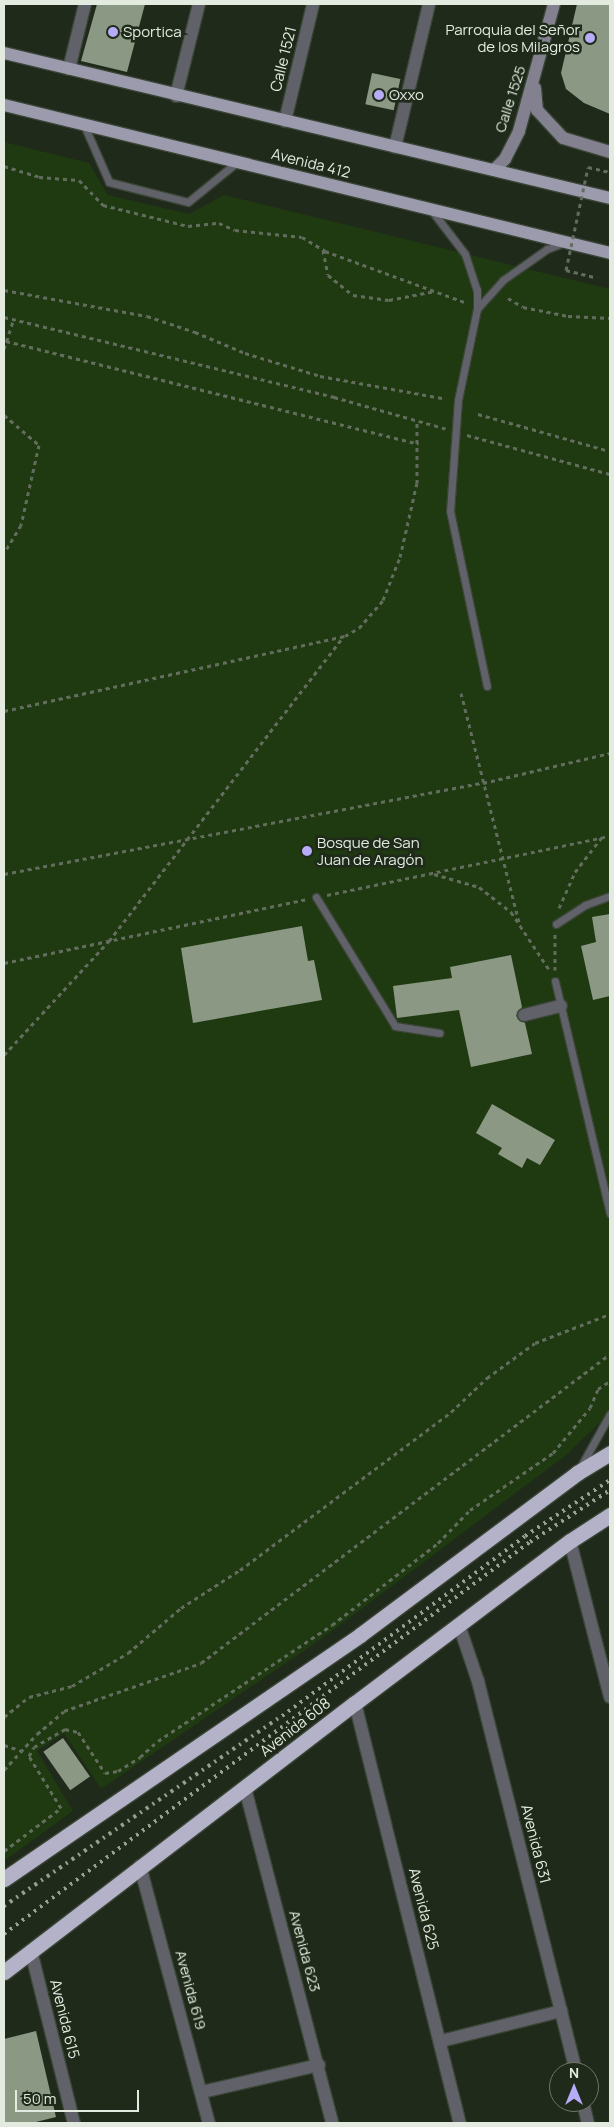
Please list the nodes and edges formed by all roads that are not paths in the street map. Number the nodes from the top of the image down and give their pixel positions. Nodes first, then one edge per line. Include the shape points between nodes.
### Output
1 (85, 4) edge
2 (198, 4) edge
3 (313, 4) edge
4 (429, 4) edge
5 (554, 4) edge
6 (4, 53) edge
7 (69, 69) junction
8 (534, 83) junction
9 (176, 96) junction
10 (4, 105) edge
11 (285, 121) junction
12 (83, 124) junction
13 (395, 147) junction
14 (610, 152) edge
15 (237, 162) junction
16 (494, 170) junction
17 (610, 198) edge
18 (430, 209) junction
19 (564, 242) junction
20 (610, 253) edge
21 (477, 309) junction
22 (487, 686) dead end
23 (610, 896) edge
24 (316, 897) dead end
25 (556, 924) dead end
26 (555, 980) road end
27 (561, 1006) junction
28 (524, 1015) dead end
29 (439, 1033) dead end
30 (610, 1214) edge
31 (610, 1414) edge
32 (610, 1453) edge
33 (577, 1473) junction
34 (610, 1515) edge
35 (570, 1541) junction
36 (459, 1625) junction
37 (610, 1697) edge
38 (355, 1703) junction
39 (245, 1788) junction
40 (140, 1866) junction
41 (4, 1879) edge
42 (31, 1951) junction
43 (4, 1972) edge
44 (561, 2012) junction
45 (441, 2041) junction
46 (574, 2062) edge
47 (319, 2065) junction
48 (202, 2092) junction
49 (74, 2123) edge
50 (209, 2123) edge
51 (332, 2123) edge
52 (460, 2123) edge

1 - 7 street
2 - 9 street
3 - 11 street, Calle 1521
4 - 13 street
5 - 8 street, Calle 1525
6 - 7 main road
7 - 9 main road
8 - 14 street via 537,110 563,138
8 - 16 street, Calle 1525 via 519,131 505,159
9 - 11 main road
10 - 12 main road, Avenida 412
11 - 13 main road
12 - 15 main road, Avenida 412
12 - 15 lane via 109,182 188,202
13 - 16 main road
15 - 18 main road, Avenida 412
16 - 17 main road
18 - 19 main road, Avenida 412
18 - 21 lane via 465,254 477,290
19 - 20 main road, Avenida 412
19 - 21 lane via 503,280
21 - 22 lane via 458,400 450,511
23 - 25 lane via 585,905
24 - 29 lane via 395,1026
26 - 27 lane
27 - 28 street
27 - 30 lane
31 - 33 lane
32 - 33 highway
33 - 41 highway via 360,1635
34 - 35 highway, Avenida 608
35 - 36 highway, Avenida 608
35 - 37 street
36 - 38 highway, Avenida 608
36 - 44 street, Avenida 631 via 478,1681
38 - 39 highway, Avenida 608
38 - 45 street, Avenida 625
39 - 40 highway, Avenida 608
39 - 47 street, Avenida 623
40 - 42 highway, Avenida 608
40 - 48 street, Avenida 619
42 - 43 highway, Avenida 608
42 - 49 street, Avenida 615
44 - 45 street
44 - 46 street, Avenida 631
45 - 52 street, Avenida 625
47 - 48 street
47 - 51 street, Avenida 623
48 - 50 street, Avenida 619

